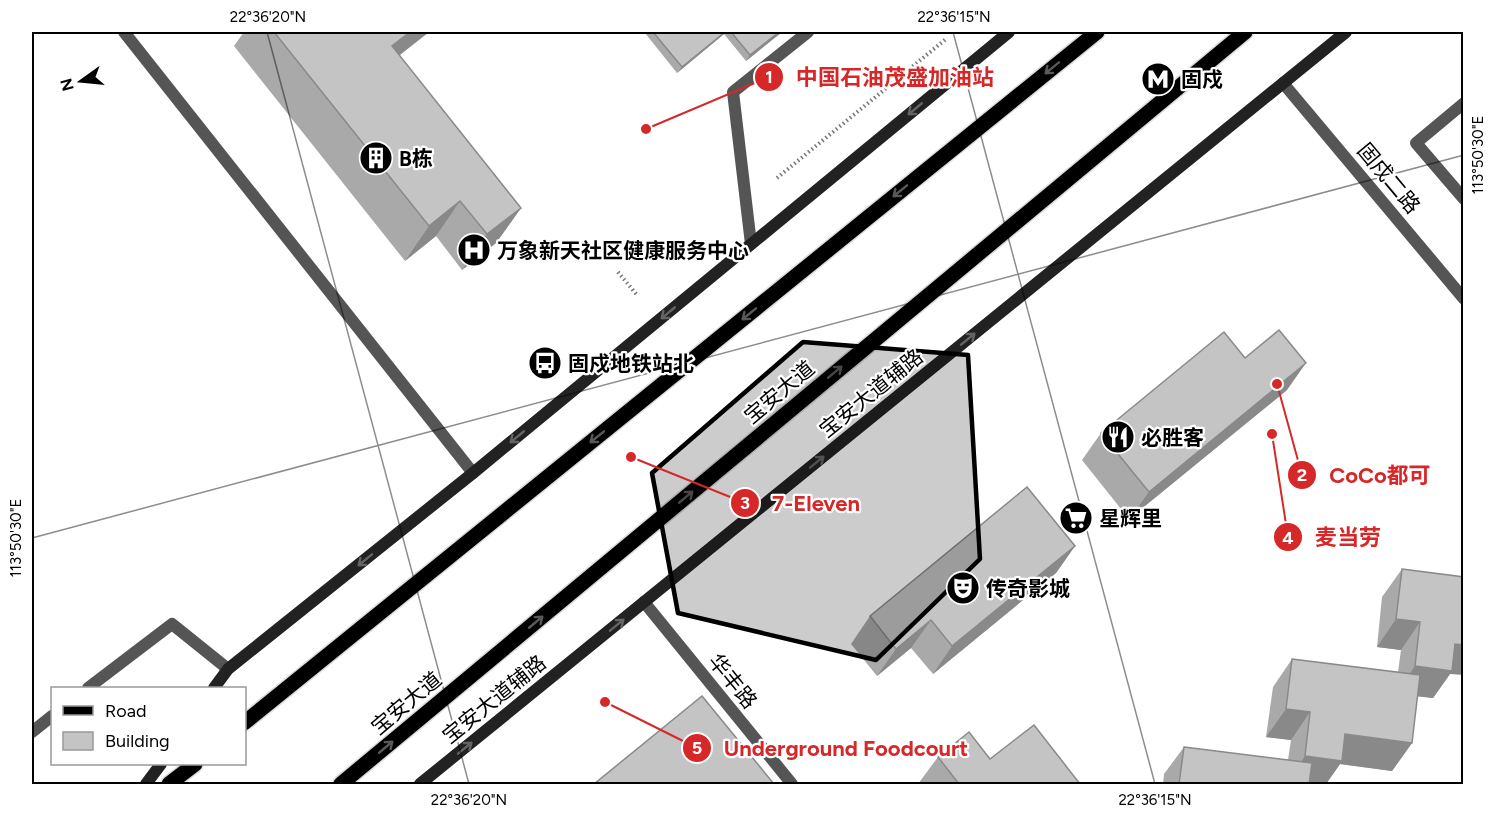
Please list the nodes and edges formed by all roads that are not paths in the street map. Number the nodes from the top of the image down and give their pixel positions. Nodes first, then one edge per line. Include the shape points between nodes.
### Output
1 (123, 32) edge
2 (808, 32) edge
3 (1097, 32) edge
4 (1245, 32) edge
5 (1346, 32) edge
6 (1003, 33) edge
7 (1283, 83) junction
8 (1464, 103) edge
9 (1464, 199) edge
10 (751, 244) junction
11 (1464, 299) edge
12 (473, 474) junction
13 (644, 602) junction
14 (228, 669) junction
15 (89, 687) edge
16 (215, 687) edge
17 (51, 717) edge
18 (246, 721) edge
19 (32, 732) edge
20 (160, 765) edge
21 (194, 765) edge
22 (146, 784) edge
23 (169, 784) edge
24 (341, 784) edge
25 (420, 784) edge
26 (792, 784) edge

1 - 12 street
2 - 10 street via 733,92
3 -> 18 main road
24 -> 4 main road, 宝安大道
5 - 7 main road, 宝安大道辅路
6 -> 10 main road
7 - 11 street, 固戍二路
13 -> 7 main road, 宝安大道辅路
8 - 9 street via 1416,143
10 -> 12 main road
12 -> 14 main road
25 -> 13 main road, 宝安大道辅路
13 - 26 street, 华丰路
14 - 15 street via 172,624
14 - 16 main road
17 - 19 street
20 - 22 main road
21 - 23 main road

